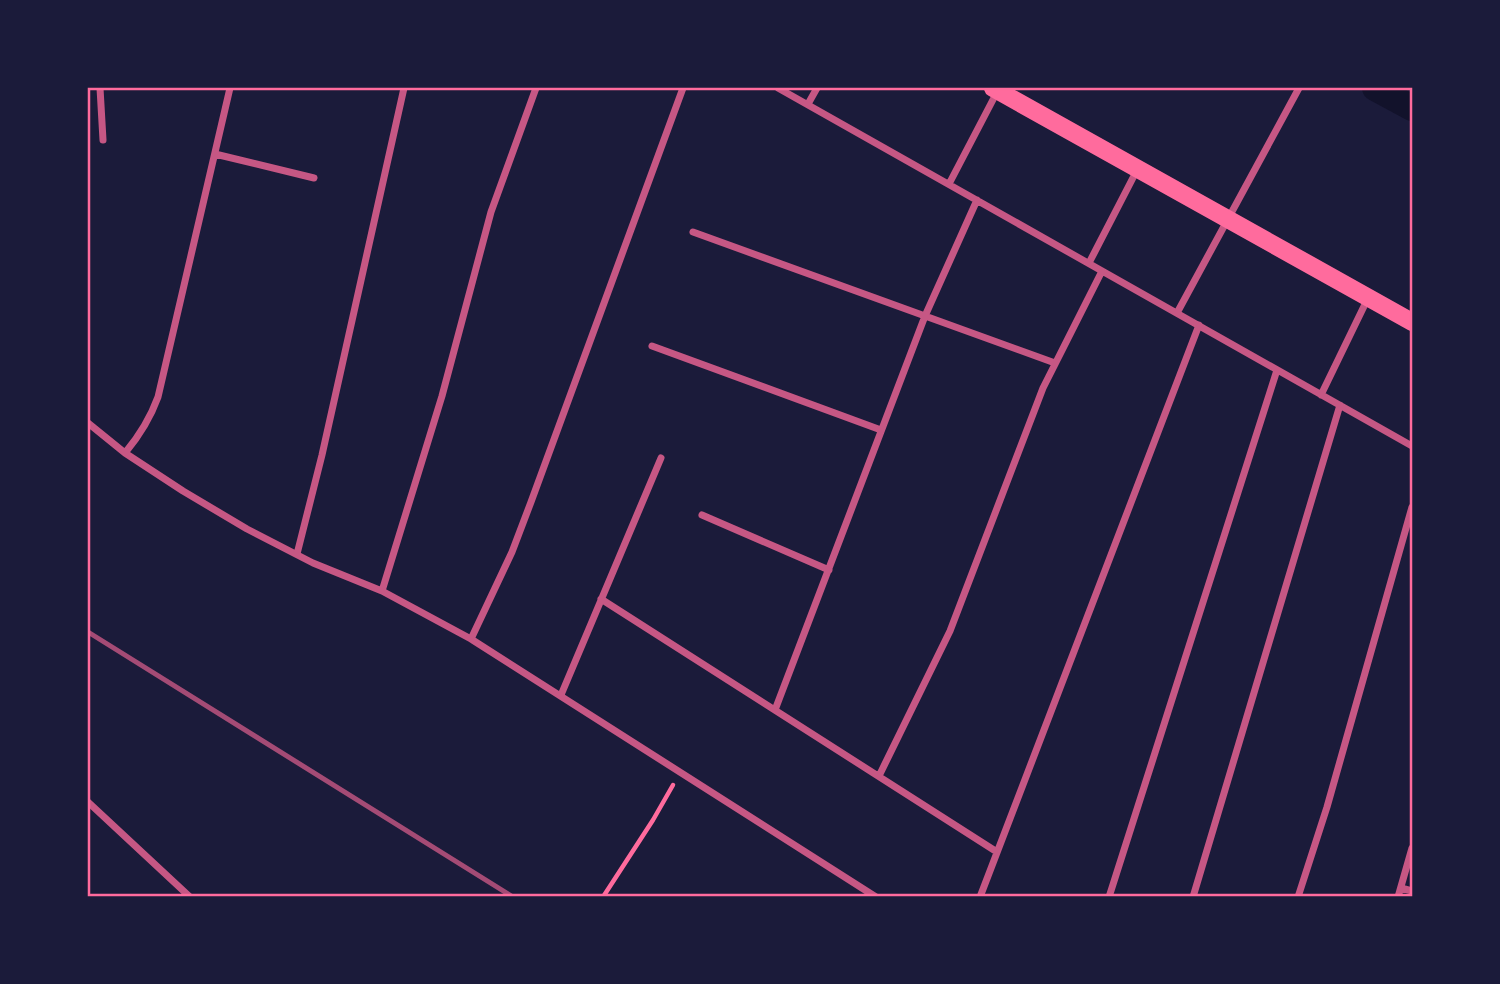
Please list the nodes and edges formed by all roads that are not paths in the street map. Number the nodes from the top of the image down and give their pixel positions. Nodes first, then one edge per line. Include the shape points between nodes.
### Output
1 (100, 88) edge
2 (230, 88) edge
3 (404, 88) edge
4 (536, 88) edge
5 (683, 88) edge
6 (778, 88) edge
7 (817, 88) edge
8 (1299, 88) edge
9 (995, 89) edge
10 (808, 104) junction
11 (103, 140) dead end
12 (215, 154) junction
13 (1137, 169) junction
14 (314, 178) dead end
15 (949, 184) junction
16 (977, 200) junction
17 (1227, 220) junction
18 (693, 232) dead end
19 (1089, 263) junction
20 (1102, 271) junction
21 (1368, 298) junction
22 (1177, 313) junction
23 (925, 316) junction
24 (1412, 322) edge
25 (1199, 325) junction
26 (652, 346) dead end
27 (1055, 363) junction
28 (1277, 370) junction
29 (1321, 395) junction
30 (1340, 405) junction
31 (88, 423) edge
32 (881, 430) junction
33 (1412, 446) edge
34 (125, 453) junction
35 (661, 458) dead end
36 (1412, 507) edge
37 (702, 515) dead end
38 (297, 554) junction
39 (829, 570) junction
40 (382, 591) junction
41 (601, 599) junction
42 (471, 639) junction
43 (561, 695) junction
44 (775, 710) junction
45 (879, 776) junction
46 (88, 802) edge
47 (1412, 848) edge
48 (997, 852) junction
49 (1401, 888) junction
50 (1412, 891) edge
51 (190, 897) edge
52 (876, 897) edge
53 (980, 897) edge
54 (1109, 897) edge
55 (1193, 897) edge
56 (1298, 897) edge
57 (1398, 897) edge

1 - 11 street
2 - 12 street
3 - 38 street
4 - 40 street via 491,212 442,396
5 - 42 street via 512,552
6 - 10 street
7 - 10 street
8 - 17 street
9 - 13 main road
9 - 15 street
10 - 15 street
12 - 14 street
12 - 34 street via 158,397 145,427
13 - 17 main road
13 - 19 street
15 - 16 street
16 - 19 street
16 - 23 street
17 - 21 main road
17 - 22 street
18 - 23 street
19 - 20 street
20 - 22 street
20 - 27 street
21 - 24 main road
21 - 29 street
22 - 25 street
23 - 27 street
23 - 32 street
25 - 28 street
25 - 48 street
26 - 32 street
27 - 45 street via 950,631
28 - 29 street
28 - 54 street
29 - 30 street
30 - 33 street
30 - 55 street
31 - 34 street
32 - 39 street
34 - 38 street via 247,529
35 - 41 street
36 - 56 street
37 - 39 street
38 - 40 street
39 - 44 street
40 - 42 street
41 - 43 street
41 - 44 street
42 - 43 street
43 - 52 street
44 - 45 street
45 - 48 street
46 - 51 street
47 - 49 street
48 - 53 street
49 - 50 street
49 - 57 street

